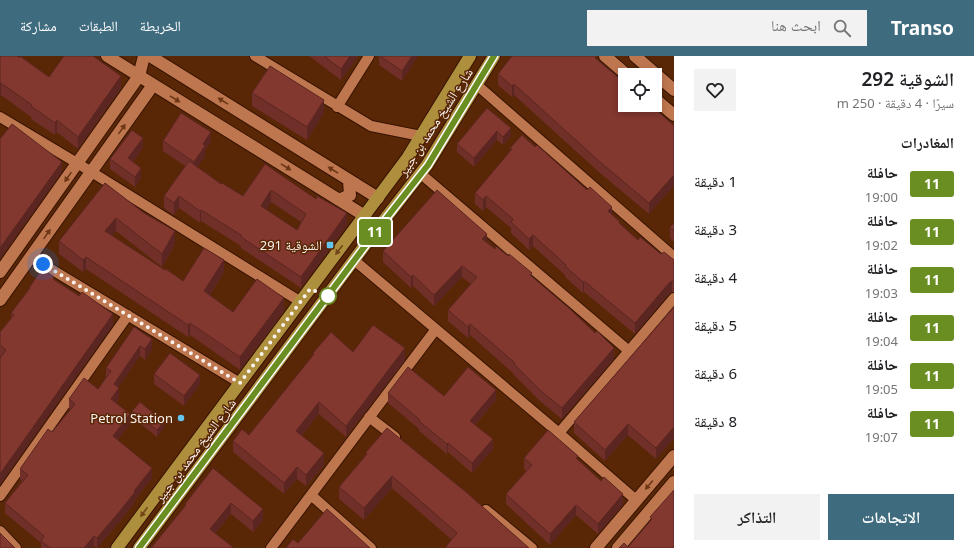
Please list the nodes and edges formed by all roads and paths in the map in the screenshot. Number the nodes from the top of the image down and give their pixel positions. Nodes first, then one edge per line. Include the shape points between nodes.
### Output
1 (106, 56) edge
2 (144, 56) edge
3 (150, 56) edge
4 (255, 56) edge
5 (369, 56) edge
6 (470, 56) edge
7 (494, 56) edge
8 (605, 56) edge
9 (635, 56) edge
10 (619, 68) edge
11 (139, 76) junction
12 (153, 85) junction
13 (477, 85) junction
14 (674, 90) edge
15 (662, 105) edge
16 (337, 107) junction
17 (674, 115) edge
18 (0, 117) edge
19 (422, 136) junction
20 (78, 163) junction
21 (92, 172) junction
22 (421, 174) junction
23 (349, 180) junction
24 (378, 198) junction
25 (339, 200) junction
26 (365, 216) junction
27 (31, 257) junction
28 (674, 257) edge
29 (354, 260) junction
30 (0, 272) edge
31 (674, 298) edge
32 (0, 300) edge
33 (301, 302) junction
34 (128, 315) junction
35 (436, 329) junction
36 (629, 350) junction
37 (240, 383) junction
38 (369, 416) junction
39 (559, 433) junction
40 (406, 446) edge
41 (674, 456) edge
42 (674, 482) edge
43 (311, 495) junction
44 (0, 496) edge
45 (636, 500) junction
46 (478, 504) edge
47 (0, 531) edge
48 (16, 548) edge
49 (117, 548) edge
50 (139, 548) edge
51 (271, 548) edge
52 (371, 548) edge
53 (532, 548) edge
54 (596, 548) edge
55 (618, 548) edge

1 - 11 street
2 - 11 street
23 -> 3 street
4 - 16 street
5 - 16 street
6 - 19 main road, شارع الشيخ محمد بن جبير
7 - 13 main road, شارع الشيخ محمد بن جبير
8 - 10 street
9 - 14 street
11 - 12 street
11 - 20 street
21 -> 12 street
12 -> 25 street
13 - 22 main road, شارع الشيخ محمد بن جبير
13 - 28 street
15 - 17 street
16 - 19 street via 371,126
18 - 20 street
19 - 24 main road, شارع الشيخ محمد بن جبير
20 - 21 street
20 -> 30 street
27 -> 21 street
21 - 33 street
22 - 29 main road, شارع الشيخ محمد بن جبير
22 - 36 street
23 - 24 street
23 - 25 street via 350,195
24 - 26 main road, شارع الشيخ محمد بن جبير
25 - 26 street
26 -> 33 main road, شارع الشيخ محمد بن جبير
27 - 32 street
27 - 34 street
29 - 35 street
29 - 50 main road, شارع الشيخ محمد بن جبير
31 - 36 street
33 - 37 main road, شارع الشيخ محمد بن جبير
34 - 37 street
34 - 44 street
35 - 38 street
35 - 39 street
36 - 39 street
37 -> 49 main road, شارع الشيخ محمد بن جبير
38 - 40 street
38 - 43 street
39 - 45 street
41 -> 45 street
42 - 55 street
43 - 51 street
43 - 52 street
45 - 54 street
46 - 53 street
47 - 48 street

